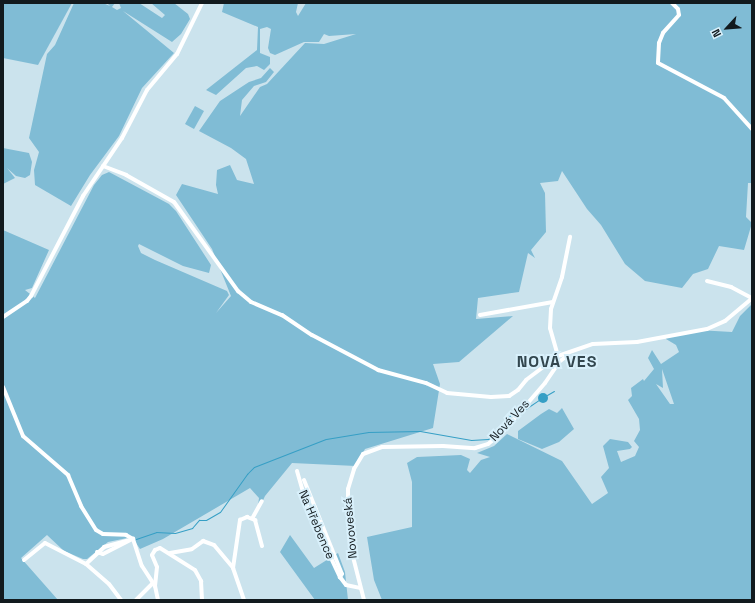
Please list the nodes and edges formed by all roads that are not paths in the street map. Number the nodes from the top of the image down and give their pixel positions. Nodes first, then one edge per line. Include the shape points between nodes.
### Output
1 (202, 3) edge
2 (672, 3) edge
3 (752, 129) edge
4 (103, 166) junction
5 (570, 237) dead end
6 (707, 281) dead end
7 (752, 298) edge
8 (553, 302) junction
9 (480, 315) dead end
10 (3, 317) edge
11 (570, 354) junction
12 (558, 356) junction
13 (3, 387) edge
14 (382, 447) joint
15 (297, 471) dead end
16 (304, 480) dead end
17 (262, 502) dead end
18 (253, 517) junction
19 (133, 539) junction
20 (262, 546) dead end
21 (170, 553) junction
22 (24, 560) dead end
23 (86, 564) junction
24 (233, 568) junction
25 (340, 577) junction
26 (154, 584) junction
27 (360, 588) junction
28 (121, 600) edge
29 (136, 600) edge
30 (158, 600) edge
31 (202, 600) edge
32 (244, 600) edge
33 (364, 600) edge

1 - 4 street via 177,54 147,90 122,138
2 - 3 street via 678,9 679,15 663,33 659,43 658,63 724,98
4 - 10 street via 83,196 31,296
4 - 12 street, Nová Ves via 126,175 174,202 238,291 251,302 282,315 312,335 378,370 453,394 509,396
5 - 8 street via 562,277
6 - 7 street, Nová Ves via 731,287
7 - 11 street, Nová Ves via 725,321 707,329 636,342 593,344
8 - 9 street
8 - 12 street via 550,328
11 - 12 street, Nová Ves
11 - 14 street, Nová Ves via 559,362 545,383 502,433 488,444 475,448
13 - 19 street via 23,436 68,475 81,506 96,530 103,534 126,534
14 - 27 street, Novoveská via 363,454 354,469 348,489 350,545
15 - 25 street, Na Hřebence via 307,507
16 - 25 street, Na Hřebence via 342,574
17 - 18 street
18 - 20 street via 258,526
18 - 24 street via 240,520
19 - 23 street via 110,544
19 - 26 street via 142,566
21 - 24 street via 192,549 198,542 207,541 220,550
21 - 26 street via 160,548 153,553 157,567
21 - 31 street via 199,575
22 - 23 street via 45,543
23 - 28 street via 109,584
24 - 32 street
25 - 27 street via 346,585
26 - 29 street
26 - 30 street
27 - 33 street, Novoveská

